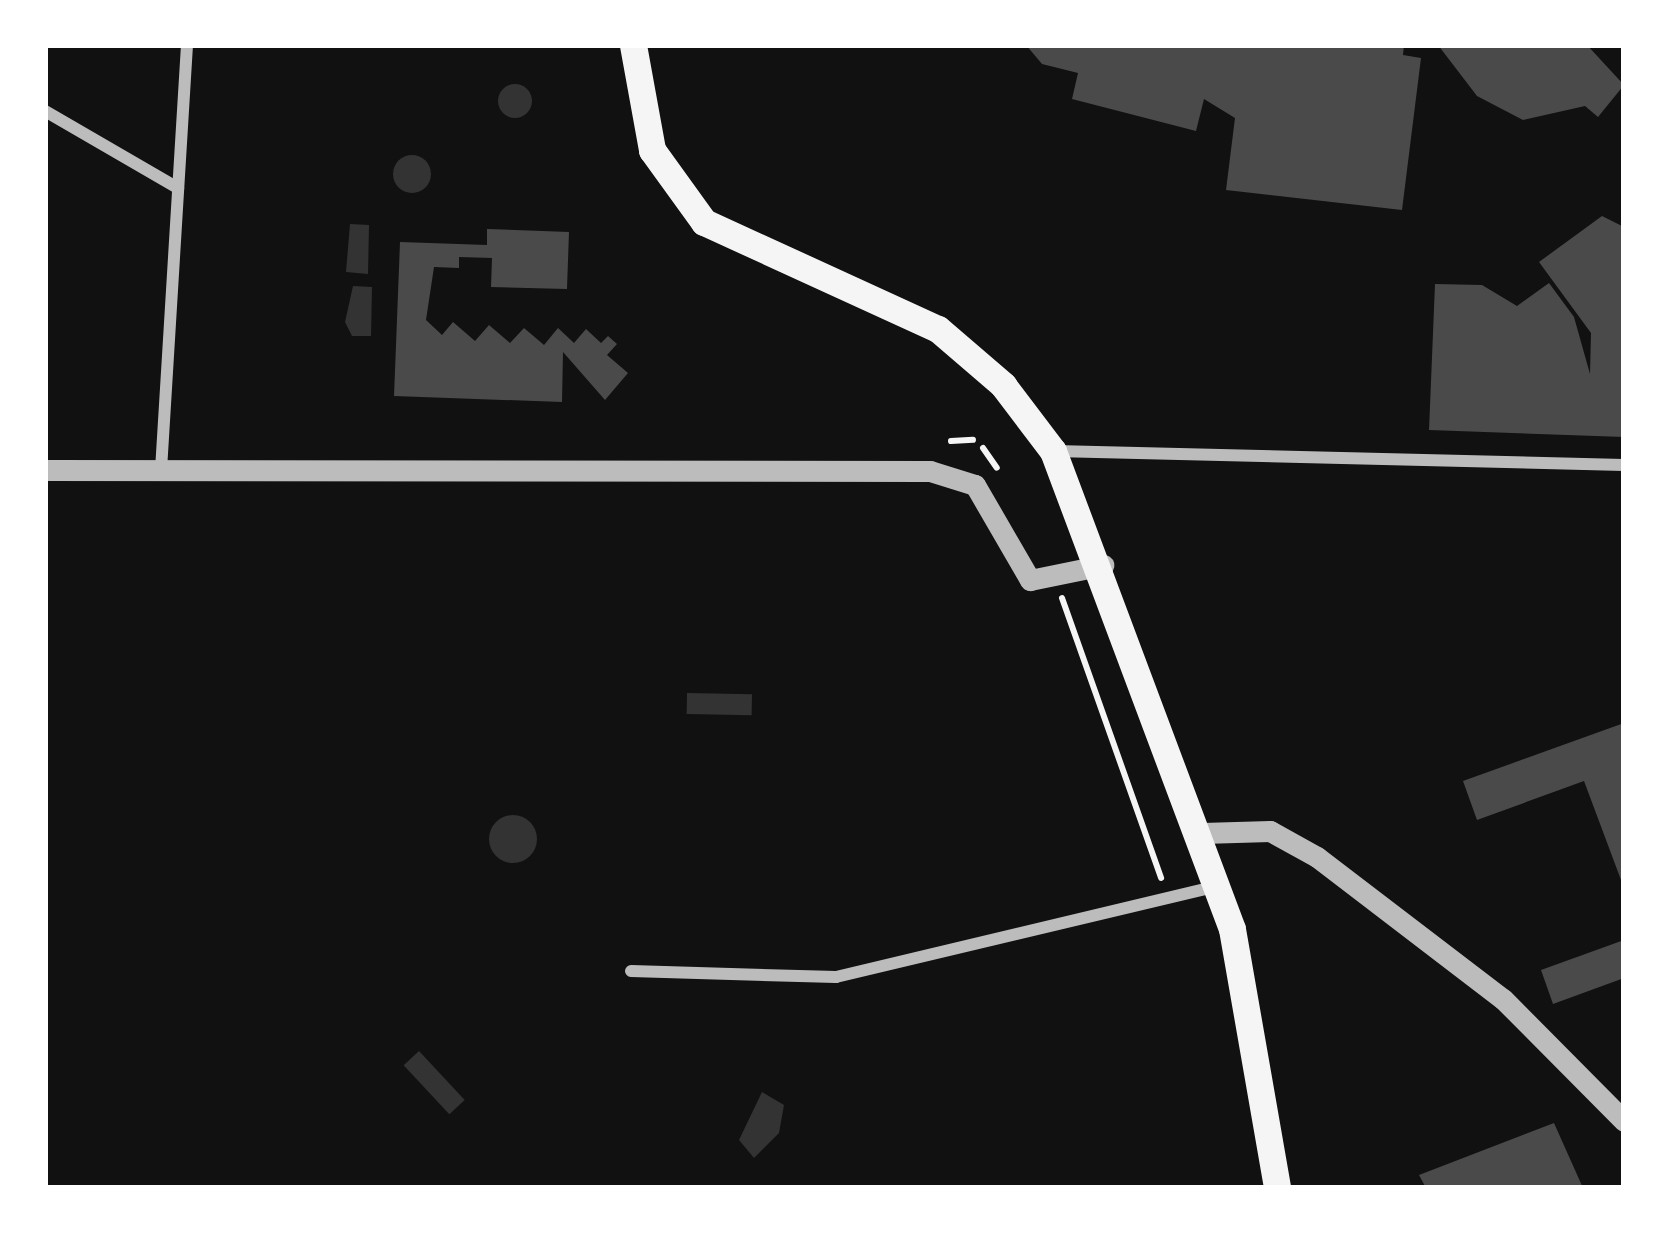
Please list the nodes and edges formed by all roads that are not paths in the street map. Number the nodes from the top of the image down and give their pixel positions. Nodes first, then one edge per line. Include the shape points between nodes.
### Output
1 (187, 45) edge
2 (633, 45) edge
3 (45, 111) edge
4 (178, 188) junction
5 (1054, 451) junction
6 (1624, 465) edge
7 (45, 470) edge
8 (161, 470) junction
9 (1103, 565) junction
10 (1202, 833) junction
11 (1219, 886) junction
12 (631, 971) dead end
13 (1624, 1121) edge
14 (1277, 1188) edge

1 - 4 street
2 - 5 main road via 647,139 704,223 938,329 1003,385
3 - 4 street
4 - 8 street
5 - 6 street
5 - 9 main road
7 - 8 street
8 - 9 street via 930,470 975,485 1024,574 1057,583
9 - 10 main road
10 - 11 main road
10 - 13 street via 1270,831 1317,857 1503,999
11 - 12 street via 836,977
11 - 14 main road

